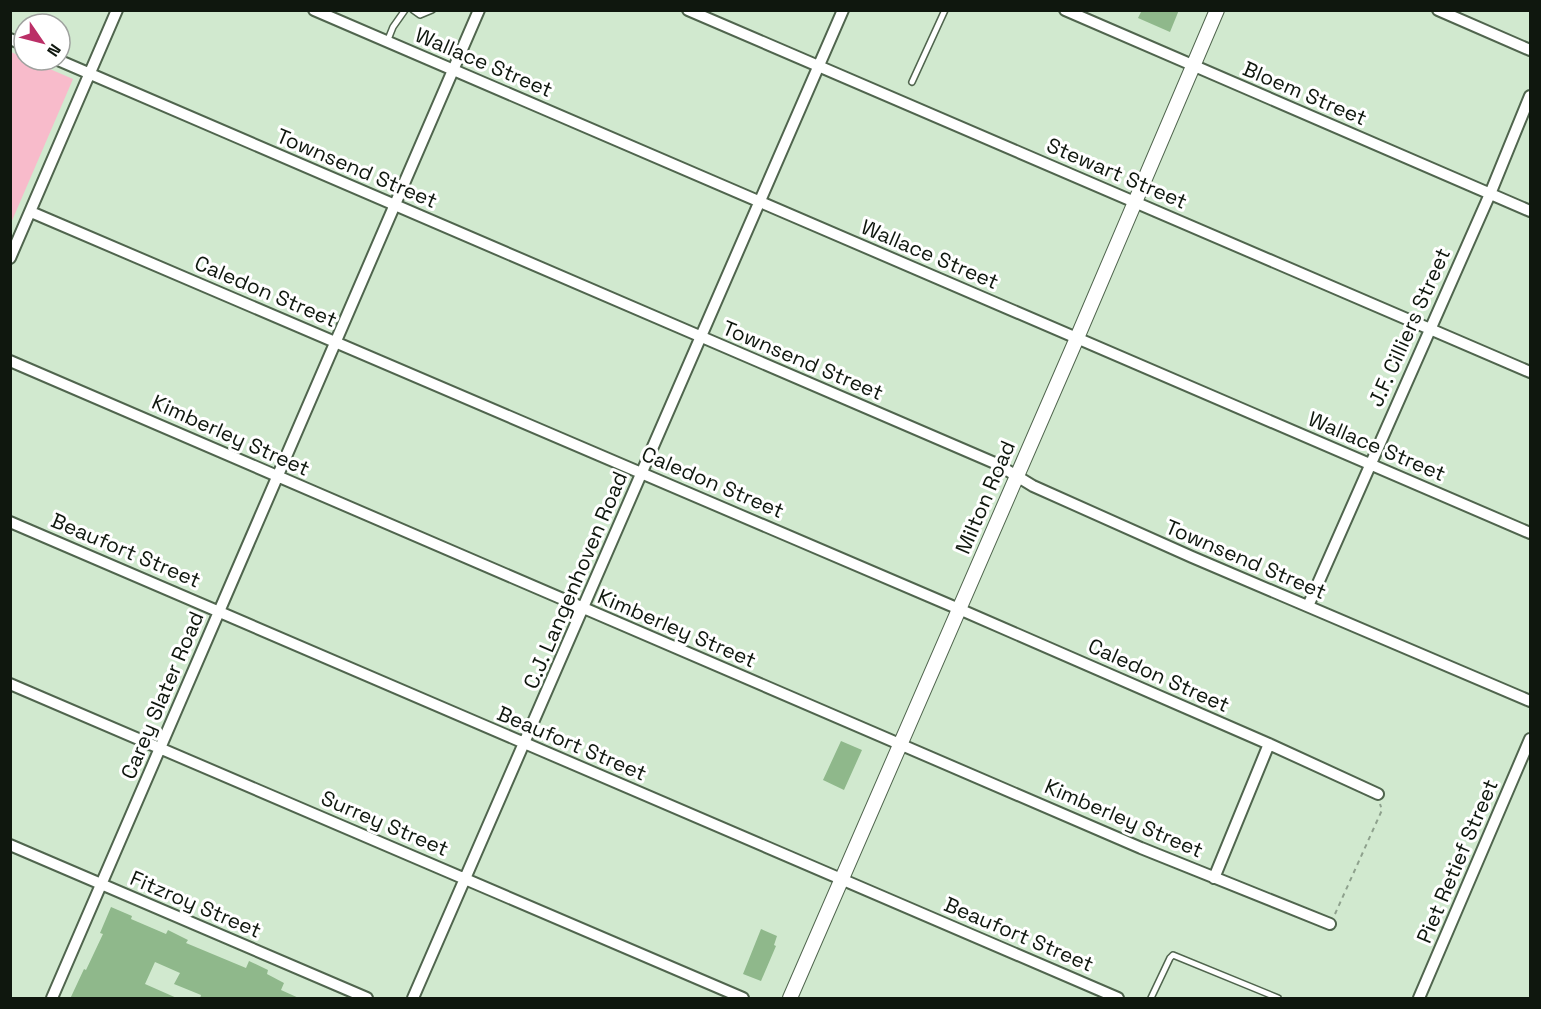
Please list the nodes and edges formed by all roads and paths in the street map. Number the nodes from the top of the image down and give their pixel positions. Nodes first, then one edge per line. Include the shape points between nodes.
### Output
1 (117, 10) edge
2 (314, 10) edge
3 (405, 10) edge
4 (413, 10) edge
5 (432, 10) edge
6 (479, 10) edge
7 (688, 10) edge
8 (843, 10) edge
9 (945, 10) edge
10 (1065, 10) edge
11 (1217, 10) edge
12 (1438, 10) edge
13 (387, 42) junction
14 (1530, 50) edge
15 (72, 66) edge
16 (819, 66) junction
17 (1193, 66) junction
18 (453, 70) junction
19 (89, 74) junction
20 (912, 82) dead end
21 (1530, 96) edge
22 (1490, 194) junction
23 (760, 202) junction
24 (1134, 202) junction
25 (394, 206) junction
26 (1530, 211) edge
27 (31, 212) junction
28 (10, 258) edge
29 (1430, 328) junction
30 (701, 338) junction
31 (1077, 338) junction
32 (336, 342) junction
33 (10, 361) edge
34 (1530, 372) edge
35 (1370, 464) junction
36 (642, 472) junction
37 (1017, 475) junction
38 (278, 478) junction
39 (10, 522) edge
40 (1530, 533) edge
41 (1308, 606) junction
42 (583, 609) junction
43 (959, 609) junction
44 (219, 611) junction
45 (10, 684) edge
46 (1530, 701) edge
47 (1530, 740) edge
48 (526, 744) junction
49 (900, 744) junction
50 (1269, 744) junction
51 (160, 748) junction
52 (1378, 794) joint
53 (10, 845) edge
54 (1214, 878) junction
55 (465, 879) junction
56 (842, 879) junction
57 (102, 885) junction
58 (1330, 924) joint
59 (52, 999) edge
60 (367, 999) edge
61 (413, 999) edge
62 (743, 999) edge
63 (790, 999) edge
64 (1118, 999) edge
65 (1152, 999) edge
66 (1278, 999) edge
67 (1419, 999) edge

1 - 19 street
2 - 13 street, Wallace Street
3 - 13 lane
4 - 5 lane via 420,15
6 - 18 street, Carey Slater Road
7 - 16 street, Stewart Street
8 - 16 street, C.J. Langenhoven Road
9 - 20 lane
10 - 17 street, Bloem Street
11 - 17 street, Milton Road
12 - 14 street
13 - 18 street, Wallace Street
15 - 19 street, Townsend Street
16 - 23 street, C.J. Langenhoven Road
16 - 24 street, Stewart Street
17 - 22 street, Bloem Street
17 - 24 street, Milton Road
18 - 23 street, Wallace Street
18 - 25 street, Carey Slater Road
19 - 25 street, Townsend Street
19 - 27 street
21 - 22 street, J.F. Cilliers Street
22 - 26 street, Bloem Street
22 - 29 street, J.F. Cilliers Street
23 - 30 street, C.J. Langenhoven Road
23 - 31 street, Wallace Street
24 - 29 street, Stewart Street
24 - 31 street, Milton Road
25 - 30 street, Townsend Street
25 - 32 street, Carey Slater Road
27 - 28 street
27 - 32 street, Caledon Street
29 - 34 street, Stewart Street
29 - 35 street, J.F. Cilliers Street
30 - 36 street, C.J. Langenhoven Road
30 - 37 street, Townsend Street
31 - 35 street, Wallace Street
31 - 37 street, Milton Road
32 - 36 street, Caledon Street
32 - 38 street, Carey Slater Road
33 - 38 street, Kimberley Street
35 - 40 street, Wallace Street
35 - 41 street, J.F. Cilliers Street
36 - 42 street, C.J. Langenhoven Road
36 - 43 street, Caledon Street
37 - 41 street, Townsend Street via 1033,486
37 - 43 street, Milton Road
38 - 42 street, Kimberley Street
38 - 44 street, Carey Slater Road
39 - 44 street, Beaufort Street
41 - 46 street, Townsend Street
42 - 48 street, C.J. Langenhoven Road
42 - 49 street, Kimberley Street
43 - 49 street, Milton Road
43 - 50 street, Caledon Street
44 - 48 street, Beaufort Street
44 - 51 street, Carey Slater Road
45 - 51 street, Surrey Street
47 - 67 street, Piet Retief Street
48 - 55 street, C.J. Langenhoven Road
48 - 56 street, Beaufort Street
49 - 54 street, Kimberley Street
49 - 56 street, Milton Road
50 - 52 street, Caledon Street
50 - 54 street
51 - 55 street, Surrey Street
51 - 57 street, Carey Slater Road
52 - 58 path via 1382,810
53 - 57 street, Fitzroy Street
54 - 58 street, Kimberley Street
55 - 61 street, C.J. Langenhoven Road
55 - 62 street, Surrey Street
56 - 63 street, Milton Road
56 - 64 street, Beaufort Street
57 - 59 street, Carey Slater Road
57 - 60 street, Fitzroy Street
65 - 66 lane via 1173,955

